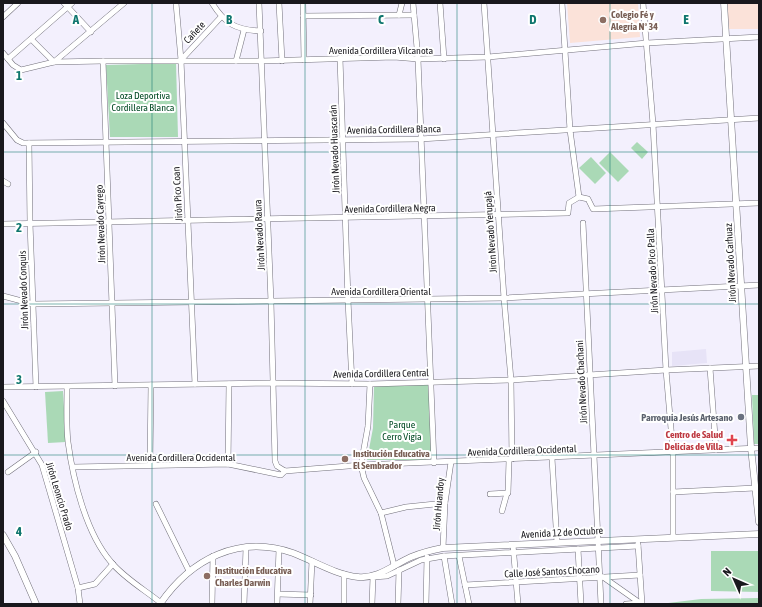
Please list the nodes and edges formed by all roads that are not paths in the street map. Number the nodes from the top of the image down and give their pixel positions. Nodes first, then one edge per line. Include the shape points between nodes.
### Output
1 (18, 3) edge
2 (124, 3) edge
3 (176, 3) edge
4 (212, 3) edge
5 (259, 3) edge
6 (279, 3) edge
7 (302, 3) edge
8 (402, 3) edge
9 (413, 3) edge
10 (440, 3) edge
11 (484, 3) edge
12 (562, 3) edge
13 (643, 3) edge
14 (724, 3) edge
15 (68, 4) edge
16 (399, 15) junction
17 (414, 15) junction
18 (303, 16) junction
19 (3, 17) edge
20 (221, 17) junction
21 (244, 30) junction
22 (261, 31) junction
23 (91, 32) junction
24 (759, 37) edge
25 (727, 38) junction
26 (31, 39) junction
27 (647, 43) junction
28 (565, 50) junction
29 (3, 53) edge
30 (488, 57) junction
31 (340, 58) junction
32 (8, 59) junction
33 (418, 59) junction
34 (444, 59) junction
35 (181, 60) junction
36 (304, 60) junction
37 (103, 61) junction
38 (236, 61) junction
39 (261, 61) junction
40 (282, 61) junction
41 (54, 62) junction
42 (759, 118) edge
43 (732, 119) junction
44 (3, 123) edge
45 (653, 124) junction
46 (570, 130) junction
47 (492, 134) junction
48 (343, 139) junction
49 (420, 139) junction
50 (264, 140) junction
51 (183, 141) junction
52 (107, 142) junction
53 (29, 143) junction
54 (579, 197) junction
55 (759, 203) edge
56 (736, 204) junction
57 (658, 206) junction
58 (499, 215) junction
59 (424, 216) junction
60 (346, 218) junction
61 (267, 219) junction
62 (188, 220) junction
63 (109, 222) junction
64 (582, 222) dead end
65 (30, 223) junction
66 (3, 224) edge
67 (759, 285) edge
68 (741, 286) junction
69 (662, 289) junction
70 (586, 294) junction
71 (3, 296) edge
72 (504, 298) junction
73 (348, 300) junction
74 (426, 300) junction
75 (271, 302) junction
76 (191, 303) junction
77 (33, 304) junction
78 (113, 304) junction
79 (746, 366) junction
80 (759, 366) edge
81 (710, 368) junction
82 (666, 370) junction
83 (589, 376) junction
84 (511, 380) junction
85 (432, 381) junction
86 (272, 383) junction
87 (195, 384) junction
88 (229, 384) junction
89 (352, 384) junction
90 (370, 384) junction
91 (151, 385) junction
92 (115, 386) junction
93 (3, 387) edge
94 (67, 387) junction
95 (36, 388) junction
96 (3, 401) edge
97 (751, 448) junction
98 (759, 448) edge
99 (716, 450) junction
100 (36, 452) junction
101 (673, 452) junction
102 (594, 456) junction
103 (552, 458) junction
104 (511, 460) junction
105 (451, 462) junction
106 (434, 463) junction
107 (228, 464) junction
108 (150, 465) junction
109 (361, 465) junction
110 (73, 466) junction
111 (285, 471) junction
112 (8, 472) dead end
113 (755, 488) junction
114 (672, 492) junction
115 (507, 493) junction
116 (490, 494) dead end
117 (445, 503) junction
118 (156, 504) dead end
119 (502, 511) dead end
120 (381, 513) junction
121 (759, 522) edge
122 (759, 534) edge
123 (3, 535) edge
124 (673, 538) junction
125 (638, 539) junction
126 (597, 541) junction
127 (557, 543) junction
128 (514, 545) junction
129 (638, 546) junction
130 (246, 548) junction
131 (443, 548) junction
132 (597, 548) junction
133 (279, 549) junction
134 (578, 549) junction
135 (427, 552) junction
136 (514, 552) junction
137 (213, 556) junction
138 (444, 556) junction
139 (460, 556) junction
140 (427, 558) junction
141 (312, 561) junction
142 (113, 564) junction
143 (397, 568) junction
144 (189, 571) junction
145 (344, 574) junction
146 (640, 575) junction
147 (373, 577) junction
148 (601, 577) junction
149 (580, 578) junction
150 (516, 582) junction
151 (465, 585) junction
152 (78, 588) junction
153 (278, 594) junction
154 (311, 595) junction
155 (161, 603) edge
156 (641, 603) edge
157 (36, 604) edge
158 (80, 604) edge
159 (212, 604) edge
160 (244, 604) edge
161 (277, 604) edge
162 (310, 604) edge
163 (344, 604) edge
164 (372, 604) edge
165 (398, 604) edge
166 (426, 604) edge
167 (452, 604) edge
168 (469, 604) edge
169 (518, 604) edge
170 (581, 604) edge
171 (601, 604) edge
172 (626, 604) edge

1 - 19 street
2 - 23 street
3 - 35 street, Jirón Pico Coan
4 - 20 street
5 - 22 street, Jirón Nevado Raura
6 - 40 street
7 - 18 street
8 - 16 street
9 - 17 street
10 - 34 street
11 - 30 street, Jirón Nevado Yerupajá
12 - 28 street
13 - 27 street, Jirón Nevado Pico Palla
14 - 25 street, Jirón Nevado Carhuaz
15 - 23 street
15 - 26 street
16 - 17 street
16 - 18 street
17 - 33 street
18 - 36 street
20 - 21 street
20 - 35 street, Cañete
21 - 22 street
21 - 38 street
22 - 39 street, Jirón Nevado Raura
23 - 41 street
24 - 25 street, Avenida Cordillera Vilcanota
25 - 27 street, Avenida Cordillera Vilcanota
25 - 43 street, Jirón Nevado Carhuaz
26 - 32 street
26 - 41 street
27 - 28 street, Avenida Cordillera Vilcanota
27 - 45 street, Jirón Nevado Pico Palla
28 - 30 street, Avenida Cordillera Vilcanota
28 - 46 street
29 - 32 street
30 - 34 street, Avenida Cordillera Vilcanota
30 - 47 street, Jirón Nevado Yerupajá
31 - 33 street, Avenida Cordillera Vilcanota
31 - 36 street, Avenida Cordillera Vilcanota
31 - 48 street, Jirón Nevado Huascarán
32 - 41 street, Avenida Cordillera Vilcanota via 21,70
33 - 34 street, Avenida Cordillera Vilcanota
33 - 49 street
35 - 37 street, Avenida Cordillera Vilcanota
35 - 38 street, Avenida Cordillera Vilcanota
35 - 51 street, Jirón Pico Coan
36 - 40 street, Avenida Cordillera Vilcanota
37 - 41 street, Avenida Cordillera Vilcanota
37 - 52 street, Jirón Nevado Cayrego
38 - 39 street, Avenida Cordillera Vilcanota
39 - 40 street, Avenida Cordillera Vilcanota
39 - 50 street, Jirón Nevado Raura
42 - 43 street, Avenida Cordillera Blanca
43 - 45 street, Avenida Cordillera Blanca
43 - 56 street, Jirón Nevado Carhuaz
44 - 53 street via 18,140
45 - 46 street, Avenida Cordillera Blanca
45 - 57 street, Jirón Nevado Pico Palla
46 - 47 street, Avenida Cordillera Blanca
46 - 54 street
47 - 49 street, Avenida Cordillera Blanca
47 - 58 street, Jirón Nevado Yerupajá
48 - 49 street, Avenida Cordillera Blanca
48 - 50 street, Avenida Cordillera Blanca
48 - 60 street, Jirón Nevado Huascarán
49 - 59 street
50 - 51 street, Avenida Cordillera Blanca
50 - 61 street, Jirón Nevado Raura
51 - 52 street, Avenida Cordillera Blanca
51 - 62 street, Jirón Pico Coan
52 - 53 street, Avenida Cordillera Blanca
52 - 63 street, Jirón Nevado Cayrego
53 - 65 street, Jirón Nevado Conquis
54 - 57 street via 590,201 594,209
54 - 58 street, Avenida Cordillera Negra via 569,203 568,213
55 - 56 street
56 - 57 street
56 - 68 street, Jirón Nevado Carhuaz
57 - 69 street, Jirón Nevado Pico Palla
58 - 59 street, Avenida Cordillera Negra
58 - 72 street, Jirón Nevado Yerupajá
59 - 60 street, Avenida Cordillera Negra
59 - 74 street
60 - 61 street, Avenida Cordillera Negra
60 - 73 street, Jirón Nevado Huascarán
61 - 62 street, Avenida Cordillera Negra
61 - 75 street, Jirón Nevado Raura
62 - 63 street, Avenida Cordillera Negra
62 - 76 street, Jirón Pico Coan
63 - 65 street, Avenida Cordillera Negra
63 - 78 street, Jirón Nevado Cayrego
64 - 70 street, Jirón Nevado Chachani
65 - 66 street, Avenida Cordillera Negra
65 - 77 street, Jirón Nevado Conquis
67 - 68 street, Avenida Cordillera Oriental
68 - 69 street, Avenida Cordillera Oriental
68 - 79 street, Jirón Nevado Carhuaz
69 - 70 street, Avenida Cordillera Oriental
69 - 82 street, Jirón Nevado Pico Palla
70 - 72 street, Avenida Cordillera Oriental
70 - 83 street, Jirón Nevado Chachani
71 - 77 street, Avenida Cordillera Oriental
72 - 74 street, Avenida Cordillera Oriental
72 - 84 street, Jirón Nevado Yerupajá
73 - 74 street, Avenida Cordillera Oriental
73 - 75 street, Avenida Cordillera Oriental
73 - 89 street, Jirón Nevado Huascarán
74 - 85 street
75 - 76 street, Avenida Cordillera Oriental
75 - 86 street, Jirón Nevado Raura
76 - 78 street, Avenida Cordillera Oriental
76 - 87 street, Jirón Pico Coan
77 - 78 street, Avenida Cordillera Oriental
77 - 95 street, Jirón Nevado Conquis
78 - 92 street, Jirón Nevado Cayrego
79 - 80 street, Avenida Cordillera Central
79 - 81 street, Avenida Cordillera Central
79 - 97 street, Jirón Nevado Carhuaz
81 - 82 street, Avenida Cordillera Central
81 - 99 street
82 - 83 street, Avenida Cordillera Central
82 - 101 street, Jirón Nevado Pico Palla
83 - 84 street, Avenida Cordillera Central
83 - 102 street, Jirón Nevado Chachani
84 - 85 street, Avenida Cordillera Central
84 - 104 street, Jirón Nevado Yerupajá
85 - 90 street, Avenida Cordillera Central
85 - 106 street
86 - 88 street, Avenida Cordillera Central
86 - 89 street, Avenida Cordillera Central
86 - 111 street, Jirón Nevado Raura via 275,461 277,466
87 - 88 street, Avenida Cordillera Central
87 - 91 street, Avenida Cordillera Central
88 - 107 street
89 - 90 street, Avenida Cordillera Central
90 - 109 street via 368,426
91 - 92 street, Avenida Cordillera Central
91 - 108 street
92 - 94 street, Avenida Cordillera Central
93 - 95 street, Avenida Cordillera Central
94 - 95 street, Avenida Cordillera Central
94 - 110 street via 68,441
96 - 100 street, Jirón Leoncio Prado
97 - 98 street, Avenida Cordillera Occidental
97 - 99 street, Avenida Cordillera Occidental
97 - 113 street, Jirón Nevado Carhuaz
99 - 101 street, Avenida Cordillera Occidental
100 - 112 street
100 - 152 street, Jirón Leoncio Prado via 48,481
101 - 102 street, Avenida Cordillera Occidental
101 - 114 street, Jirón Nevado Pico Palla
102 - 103 street, Avenida Cordillera Occidental
102 - 126 street, Jirón Nevado Chachani
103 - 104 street, Avenida Cordillera Occidental
103 - 127 street
104 - 105 street, Avenida Cordillera Occidental
104 - 115 street, Jirón Nevado Yerupajá
105 - 106 street, Avenida Cordillera Occidental
105 - 117 street, Jirón Huandoy
106 - 109 street, Avenida Cordillera Occidental
107 - 108 street, Avenida Cordillera Occidental
107 - 111 street, Avenida Cordillera Occidental via 280,475
108 - 110 street, Avenida Cordillera Occidental
109 - 111 street, Avenida Cordillera Occidental
109 - 120 street via 364,478
110 - 142 street via 81,500 92,530
113 - 114 street
113 - 121 street, Jirón Nevado Carhuaz
114 - 124 street, Jirón Nevado Pico Palla
115 - 116 street
115 - 119 street, Jirón Nevado Yerupajá
117 - 120 street via 406,507
117 - 131 street, Jirón Huandoy
118 - 144 street
120 - 143 street
122 - 124 street, Avenida 12 de Octubre
123 - 157 street
124 - 125 street, Avenida 12 de Octubre
125 - 126 street, Avenida 12 de Octubre
125 - 129 street
126 - 127 street, Avenida 12 de Octubre
126 - 132 street, Jirón Nevado Chachani
127 - 128 street, Avenida 12 de Octubre
128 - 131 street, Avenida 12 de Octubre
128 - 136 street
129 - 132 street, Avenida 12 de Octubre
129 - 146 street
130 - 133 street
130 - 137 street
130 - 160 street
131 - 135 street, Avenida 12 de Octubre
132 - 134 street, Avenida 12 de Octubre
132 - 148 street, Jirón Nevado Chachani
133 - 141 street
133 - 153 street
134 - 136 street, Avenida 12 de Octubre
134 - 149 street
135 - 140 street
135 - 143 street, Avenida 12 de Octubre
136 - 139 street, Avenida 12 de Octubre
136 - 150 street
137 - 144 street
137 - 159 street
138 - 139 street, Avenida 12 de Octubre
138 - 140 street, Avenida 12 de Octubre
138 - 167 street
139 - 151 street
140 - 143 street, Avenida 12 de Octubre
140 - 166 street
141 - 145 street
141 - 154 street
142 - 152 street via 95,584
142 - 155 street
143 - 147 street, Avenida 12 de Octubre
143 - 165 street
144 - 155 street via 174,585
145 - 147 street
145 - 163 street
146 - 148 street, Calle José Santos Chocano
146 - 156 street
147 - 164 street
148 - 149 street, Calle José Santos Chocano
148 - 156 street
148 - 171 street, Jirón Nevado Chachani
149 - 150 street, Calle José Santos Chocano
149 - 170 street
150 - 151 street, Calle José Santos Chocano
150 - 169 street
151 - 168 street
152 - 158 street, Jirón Leoncio Prado
153 - 154 street
153 - 161 street
154 - 162 street
156 - 172 street

